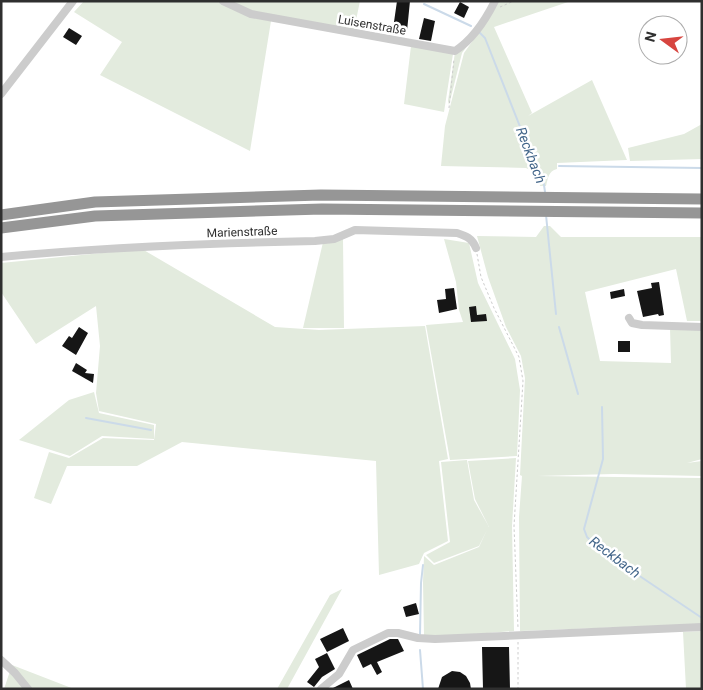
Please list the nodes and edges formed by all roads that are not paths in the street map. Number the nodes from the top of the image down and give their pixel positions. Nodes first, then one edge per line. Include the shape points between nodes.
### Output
1 (73, 1) edge
2 (223, 1) edge
3 (495, 1) edge
4 (1, 94) edge
5 (702, 199) edge
6 (702, 213) edge
7 (1, 214) edge
8 (1, 228) edge
9 (476, 248) road end
10 (1, 257) edge
11 (629, 318) dead end
12 (702, 327) edge
13 (702, 626) edge
14 (1, 660) edge
15 (28, 689) edge
16 (321, 689) edge

1 - 4 street
2 - 3 street, Luisenstraße via 251,14 454,51 463,45
5 - 7 highway via 322,195 95,202
6 - 8 highway via 312,209 95,216
9 - 10 street, Marienstraße via 467,236 457,233 355,230 334,239 315,242 192,245
11 - 12 street via 632,323 642,325
13 - 16 street via 435,639 388,633 353,650 339,674
14 - 15 street

